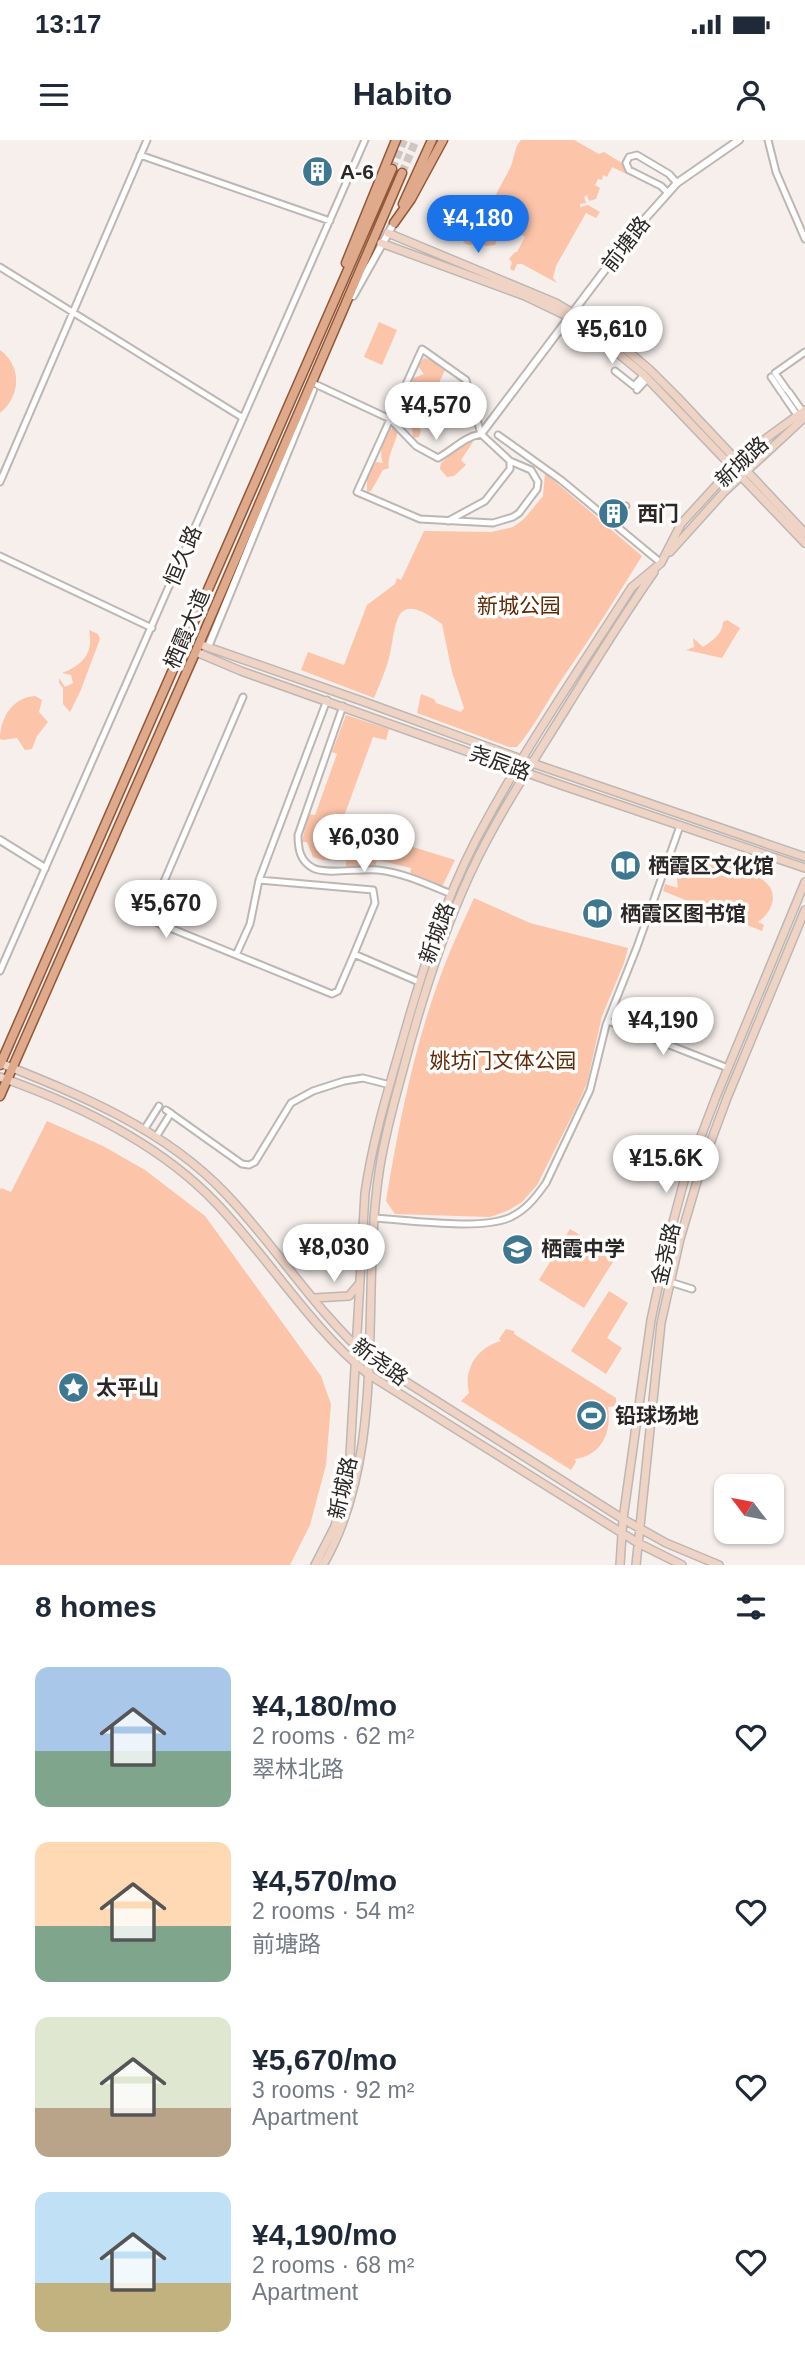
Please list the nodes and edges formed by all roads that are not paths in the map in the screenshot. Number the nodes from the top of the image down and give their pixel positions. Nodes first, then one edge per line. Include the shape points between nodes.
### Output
1 (147, 140) edge
2 (365, 140) edge
3 (396, 140) edge
4 (432, 140) edge
5 (443, 140) edge
6 (739, 140) edge
7 (768, 140) edge
8 (141, 155) junction
9 (392, 169) tunnel mouth
10 (402, 173) tunnel mouth
11 (677, 183) junction
12 (668, 193) junction
13 (330, 221) junction
14 (394, 223) junction
15 (388, 233) junction
16 (805, 239) edge
17 (382, 243) junction
18 (0, 267) edge
19 (332, 307) junction
20 (72, 312) junction
21 (573, 315) junction
22 (805, 352) edge
23 (615, 371) dead end
24 (646, 377) junction
25 (771, 377) dead end
26 (315, 384) junction
27 (637, 390) dead end
28 (785, 393) junction
29 (802, 414) edge
30 (243, 418) junction
31 (390, 419) junction
32 (481, 434) junction
33 (498, 435) dead end
34 (510, 461) junction
35 (736, 464) junction
36 (744, 472) junction
37 (0, 482) edge
38 (626, 506) dead end
39 (446, 522) junction
40 (611, 523) junction
41 (805, 533) edge
42 (805, 543) edge
43 (0, 556) edge
44 (661, 563) junction
45 (152, 628) junction
46 (201, 648) junction
47 (243, 697) dead end
48 (327, 700) junction
49 (343, 706) junction
50 (523, 760) junction
51 (532, 764) junction
52 (517, 769) junction
53 (527, 772) junction
54 (680, 826) junction
55 (0, 840) edge
56 (805, 857) edge
57 (45, 869) junction
58 (805, 869) edge
59 (259, 880) junction
60 (805, 882) edge
61 (451, 894) junction
62 (805, 910) edge
63 (354, 954) junction
64 (236, 955) junction
65 (0, 971) edge
66 (419, 982) junction
67 (608, 1021) junction
68 (0, 1064) edge
69 (12, 1068) junction
70 (728, 1068) junction
71 (4, 1079) edge
72 (390, 1085) junction
73 (0, 1096) edge
74 (165, 1110) junction
75 (144, 1131) junction
76 (156, 1137) junction
77 (374, 1218) junction
78 (670, 1282) junction
79 (360, 1283) junction
80 (692, 1289) dead end
81 (314, 1298) junction
82 (357, 1348) junction
83 (370, 1359) junction
84 (356, 1364) junction
85 (368, 1374) junction
86 (623, 1519) junction
87 (640, 1528) junction
88 (622, 1533) junction
89 (638, 1543) junction
90 (316, 1565) edge
91 (323, 1565) edge
92 (620, 1565) edge
93 (636, 1565) edge
94 (682, 1565) edge
95 (719, 1565) edge

1 - 8 street
2 - 13 street, 恒久路
3 - 19 main road via 351,247
4 - 14 main road
5 - 14 main road
6 - 11 street, 前塘路
7 - 16 street via 776,172
8 - 13 street
8 - 20 street
9 - 19 main road, 栖霞大道
10 - 46 main road, 栖霞大道
11 - 12 street, 前塘路
11 - 12 street via 637,155 629,157 629,170
12 - 21 street, 前塘路
13 - 30 street, 恒久路
14 - 15 street
15 - 17 street
15 - 21 main road via 531,292
17 - 21 main road
17 - 26 street
18 - 20 street
19 - 68 main road, 栖霞大道
20 - 30 street
20 - 37 street
21 - 24 main road
21 - 32 street, 前塘路
21 - 35 main road via 609,335 650,369
22 - 28 street via 775,373
23 - 24 street via 634,386
24 - 27 street
24 - 35 main road
25 - 28 street
26 - 31 street
26 - 46 street
28 - 29 street
29 - 35 main road, 新城路
29 - 36 main road, 新城路
30 - 45 street, 恒久路
31 - 32 street via 416,446 438,458 470,436
31 - 32 street via 422,349 466,380
31 - 39 street via 357,492 420,519
32 - 34 street
33 - 40 street
34 - 39 street via 510,469 485,501
34 - 39 street via 531,470 538,481 519,513 493,523
35 - 36 main road
35 - 44 main road, 新城路 via 681,524
36 - 41 main road
36 - 42 main road
36 - 51 main road, 新城路 via 653,574
38 - 40 street
40 - 44 street
43 - 45 street
44 - 50 main road, 新城路 via 632,587
45 - 57 street, 恒久路
46 - 48 main road, 尧辰路 via 241,671
46 - 50 main road, 尧辰路
46 - 69 main road, 栖霞大道
47 - 64 street via 148,919
48 - 49 main road, 尧辰路
48 - 59 street
49 - 52 main road, 尧辰路
49 - 61 street via 298,835 303,859 319,870 400,874
50 - 51 main road, 尧辰路
50 - 52 main road, 新城路
51 - 53 main road, 新城路
51 - 56 main road, 尧辰路
52 - 53 main road, 尧辰路
52 - 61 main road, 新城路
53 - 54 main road, 尧辰路
53 - 77 main road, 新城路 via 471,873 430,973 387,1130
54 - 58 main road, 尧辰路
54 - 67 street
55 - 57 street
57 - 65 street, 恒久路
59 - 63 street via 373,890 376,903
59 - 64 street via 250,924
60 - 70 main road, 金尧路
61 - 66 main road, 新城路
62 - 78 main road, 金尧路 via 701,1168
63 - 64 street via 338,991 332,994
63 - 66 street
66 - 72 main road, 新城路
67 - 70 street
67 - 77 street via 587,1098 546,1183 526,1208 509,1218 477,1224
68 - 69 main road, 新尧路
69 - 71 main road, 栖霞大道
69 - 75 main road, 新尧路 via 89,1100
70 - 86 main road, 金尧路 via 684,1181 669,1237 651,1320
71 - 73 main road, 栖霞大道
71 - 84 main road, 新尧路 via 83,1112 188,1177
72 - 74 street via 363,1078 344,1081 291,1103 255,1162 248,1165
72 - 79 main road, 新城路 via 369,1167
74 - 75 street
74 - 76 street
75 - 76 main road, 新尧路
76 - 81 main road, 新尧路 via 225,1192
77 - 83 main road, 新城路
78 - 80 street
78 - 87 main road, 金尧路 via 661,1323
79 - 81 main road via 349,1296
79 - 82 main road, 新城路
81 - 82 main road, 新尧路
82 - 83 main road, 新尧路
82 - 84 main road, 新城路
83 - 85 main road, 新城路
83 - 86 main road, 新尧路
84 - 85 main road, 新尧路
84 - 90 main road, 新城路 via 349,1473 335,1526
85 - 88 main road, 新尧路
85 - 91 main road, 新城路 via 349,1504
86 - 87 main road, 新尧路
86 - 88 main road, 金尧路
87 - 89 main road, 金尧路
87 - 95 main road, 新尧路
88 - 89 main road, 新尧路
88 - 92 main road, 金尧路
89 - 93 main road, 金尧路
89 - 94 main road, 新尧路

